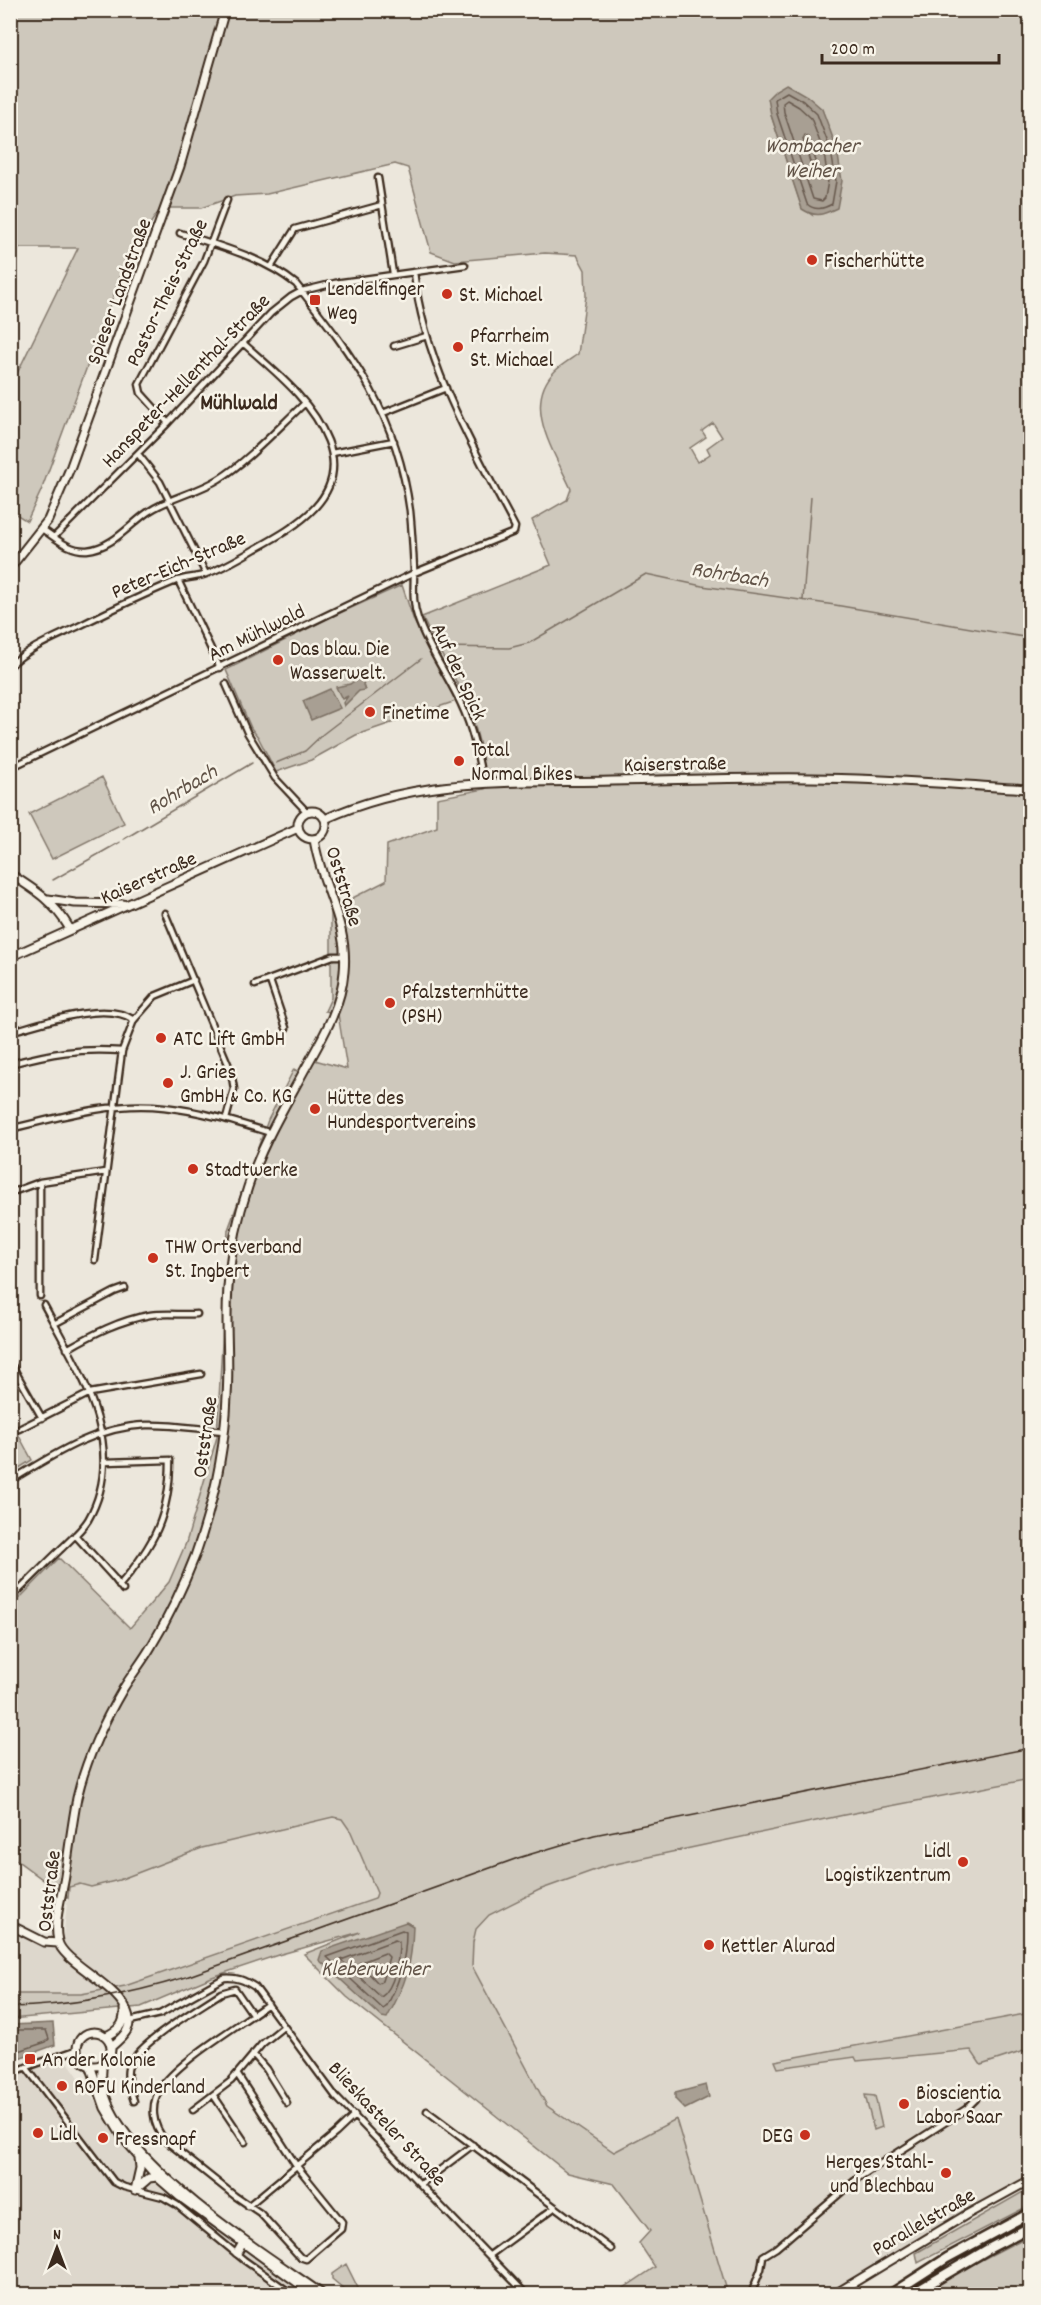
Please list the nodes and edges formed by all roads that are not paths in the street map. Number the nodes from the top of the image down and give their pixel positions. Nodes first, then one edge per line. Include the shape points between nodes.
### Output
1 (225, 10) edge
2 (378, 178) dead end
3 (226, 201) dead end
4 (382, 205) junction
5 (180, 233) dead end
6 (211, 244) junction
7 (465, 265) dead end
8 (271, 267) junction
9 (414, 272) junction
10 (393, 274) junction
11 (302, 291) junction
12 (427, 336) junction
13 (243, 343) junction
14 (394, 346) dead end
15 (446, 388) junction
16 (305, 403) junction
17 (383, 412) junction
18 (168, 423) junction
19 (394, 441) junction
20 (332, 453) junction
21 (138, 454) junction
22 (170, 500) junction
23 (42, 529) junction
24 (54, 537) junction
25 (10, 568) edge
26 (414, 573) junction
27 (206, 574) junction
28 (178, 580) junction
29 (10, 666) edge
30 (220, 668) junction
31 (226, 684) dead end
32 (10, 768) edge
33 (483, 783) junction
34 (1030, 789) edge
35 (306, 812) junction
36 (325, 819) junction
37 (298, 828) junction
38 (314, 839) junction
39 (13, 875) edge
40 (45, 897) junction
41 (129, 904) junction
42 (165, 913) dead end
43 (70, 929) junction
44 (345, 956) junction
45 (10, 957) edge
46 (194, 980) junction
47 (270, 981) junction
48 (255, 985) dead end
49 (134, 1020) junction
50 (286, 1028) dead end
51 (10, 1032) edge
52 (122, 1051) junction
53 (10, 1064) edge
54 (115, 1107) junction
55 (226, 1119) junction
56 (10, 1129) edge
57 (271, 1133) junction
58 (106, 1172) junction
59 (40, 1182) junction
60 (10, 1193) edge
61 (95, 1260) dead end
62 (125, 1288) dead end
63 (40, 1296) dead end
64 (44, 1305) dead end
65 (197, 1314) dead end
66 (54, 1324) junction
67 (67, 1349) junction
68 (10, 1362) edge
69 (201, 1374) dead end
70 (90, 1393) junction
71 (42, 1418) junction
72 (20, 1429) dead end
73 (224, 1431) junction
74 (101, 1433) junction
75 (105, 1462) junction
76 (10, 1481) edge
77 (75, 1535) junction
78 (10, 1599) edge
79 (10, 1925) edge
80 (58, 1943) junction
81 (268, 2004) junction
82 (254, 2015) junction
83 (127, 2021) junction
84 (283, 2027) junction
85 (106, 2036) junction
86 (111, 2047) junction
87 (76, 2050) junction
88 (253, 2054) junction
89 (103, 2063) junction
90 (90, 2066) junction
91 (26, 2067) junction
92 (10, 2073) edge
93 (237, 2074) junction
94 (214, 2096) junction
95 (976, 2099) dead end
96 (134, 2101) dead end
97 (287, 2103) dead end
98 (193, 2110) dead end
99 (427, 2111) dead end
100 (355, 2115) junction
101 (245, 2142) dead end
102 (473, 2145) junction
103 (139, 2158) junction
104 (296, 2165) junction
105 (157, 2177) junction
106 (1030, 2180) edge
107 (421, 2184) junction
108 (135, 2190) junction
109 (248, 2206) junction
110 (554, 2208) junction
111 (1030, 2213) edge
112 (1030, 2227) edge
113 (244, 2241) junction
114 (611, 2249) dead end
115 (237, 2253) junction
116 (490, 2255) junction
117 (292, 2295) edge
118 (313, 2295) edge
119 (322, 2295) edge
120 (526, 2295) edge
121 (751, 2295) edge
122 (835, 2295) edge
123 (891, 2295) edge
124 (912, 2295) edge

1 - 23 main road, Spieser Landstraße via 194,124 159,226 71,466
2 - 4 street
3 - 6 street, Pastor-Theis-Straße
4 - 8 street via 295,229
4 - 10 street
5 - 6 street
6 - 8 street
6 - 18 street, Pastor-Theis-Straße via 139,384 141,393
7 - 9 street, Hanspeter-Hellenthal-Straße
8 - 11 street
9 - 10 street, Hanspeter-Hellenthal-Straße
9 - 12 street
10 - 11 street, Hanspeter-Hellenthal-Straße
11 - 13 street, Hanspeter-Hellenthal-Straße via 282,303
11 - 17 street via 358,365
12 - 14 street
12 - 15 street
13 - 16 street, Peter-Eich-Straße
13 - 18 street, Hanspeter-Hellenthal-Straße
15 - 17 street
15 - 26 street, Am Mühlwald via 516,527 514,532
16 - 20 street, Peter-Eich-Straße via 323,429
16 - 22 street via 228,474
17 - 19 street
18 - 21 street, Hanspeter-Hellenthal-Straße
19 - 20 street
19 - 26 street via 408,498
20 - 27 street, Peter-Eich-Straße via 329,486 314,510 291,529
21 - 22 street
21 - 24 street, Hanspeter-Hellenthal-Straße
22 - 24 street via 97,548 75,549
22 - 27 street
23 - 24 street
23 - 25 main road, Spieser Landstraße
26 - 30 street, Am Mühlwald
26 - 33 street, Auf der Spick via 417,618 461,704
27 - 28 street, Peter-Eich-Straße
28 - 29 street, Peter-Eich-Straße via 38,646
28 - 30 street
30 - 32 street, Am Mühlwald
31 - 35 street via 247,732 275,778
33 - 34 main road, Kaiserstraße via 814,778
33 - 36 main road, Kaiserstraße via 390,796
35 - 36 main road via 320,813
35 - 37 main road via 300,817
36 - 38 main road via 325,832
37 - 38 main road via 304,837
37 - 41 main road, Kaiserstraße
38 - 44 main road, Oststraße via 318,863 339,916
39 - 40 main road
40 - 41 main road via 85,904
40 - 43 main road
41 - 43 main road, Kaiserstraße
42 - 46 street
43 - 45 main road, Kaiserstraße
44 - 47 street via 333,956
44 - 57 main road, Oststraße via 342,990 330,1024
46 - 49 street via 155,996
46 - 55 street via 231,1071 234,1089
47 - 48 street
47 - 50 street
49 - 51 street via 102,1011
49 - 52 street
52 - 53 street via 54,1052
52 - 54 street
54 - 55 street via 163,1106
54 - 56 street
54 - 58 street
55 - 57 street
57 - 73 main road, Oststraße via 247,1189 232,1259
58 - 59 street
58 - 61 street
59 - 60 street
59 - 63 street
62 - 66 street
64 - 66 street
65 - 67 street via 131,1319
66 - 67 street
67 - 70 street
68 - 71 street
69 - 70 street
70 - 71 street
70 - 74 street
71 - 72 street
73 - 74 street via 145,1425
73 - 80 main road, Oststraße via 214,1490 189,1572 151,1648 101,1729 87,1767 72,1827
74 - 75 street
74 - 76 street
75 - 77 street via 100,1492 87,1521
75 - 77 street via 170,1460 166,1510 152,1541 121,1588
77 - 78 street
79 - 80 main road via 44,1942
80 - 83 main road, Oststraße via 63,1952 114,1992 124,2006
81 - 82 street
81 - 83 street, Blieskasteler Straße via 244,1980 224,1978 160,2014
81 - 84 street, Blieskasteler Straße
82 - 96 street via 238,1991 232,1989 160,2034 131,2061 128,2077
82 - 109 street via 193,2057 162,2085 153,2117 158,2133 166,2141
83 - 85 main road
83 - 86 main road via 129,2028
84 - 88 street
84 - 100 street, Blieskasteler Straße via 336,2097
85 - 86 main road
85 - 87 main road via 97,2031 86,2033
86 - 89 main road
87 - 90 main road
87 - 91 street
88 - 93 street
88 - 97 street via 267,2068
89 - 90 main road
89 - 113 main road via 102,2082 110,2106 146,2159
90 - 103 main road via 105,2108
91 - 92 street
91 - 108 street via 114,2182
93 - 94 street
93 - 104 street
94 - 98 street
94 - 101 street
95 - 121 street via 858,2178 763,2256
99 - 102 street
100 - 104 street
100 - 107 street, Blieskasteler Straße
102 - 107 street
102 - 110 street
103 - 105 main road
103 - 108 main road
104 - 109 street
104 - 109 street via 342,2222 342,2229 306,2259
105 - 108 main road via 149,2178
105 - 113 main road
106 - 122 main road, Parallelstraße
107 - 116 street, Blieskasteler Straße
108 - 115 street via 177,2205
110 - 114 street
110 - 116 street
111 - 123 highway via 947,2258
112 - 124 highway
113 - 115 main road
113 - 118 main road
113 - 119 main road
115 - 117 street
116 - 120 street, Blieskasteler Straße

